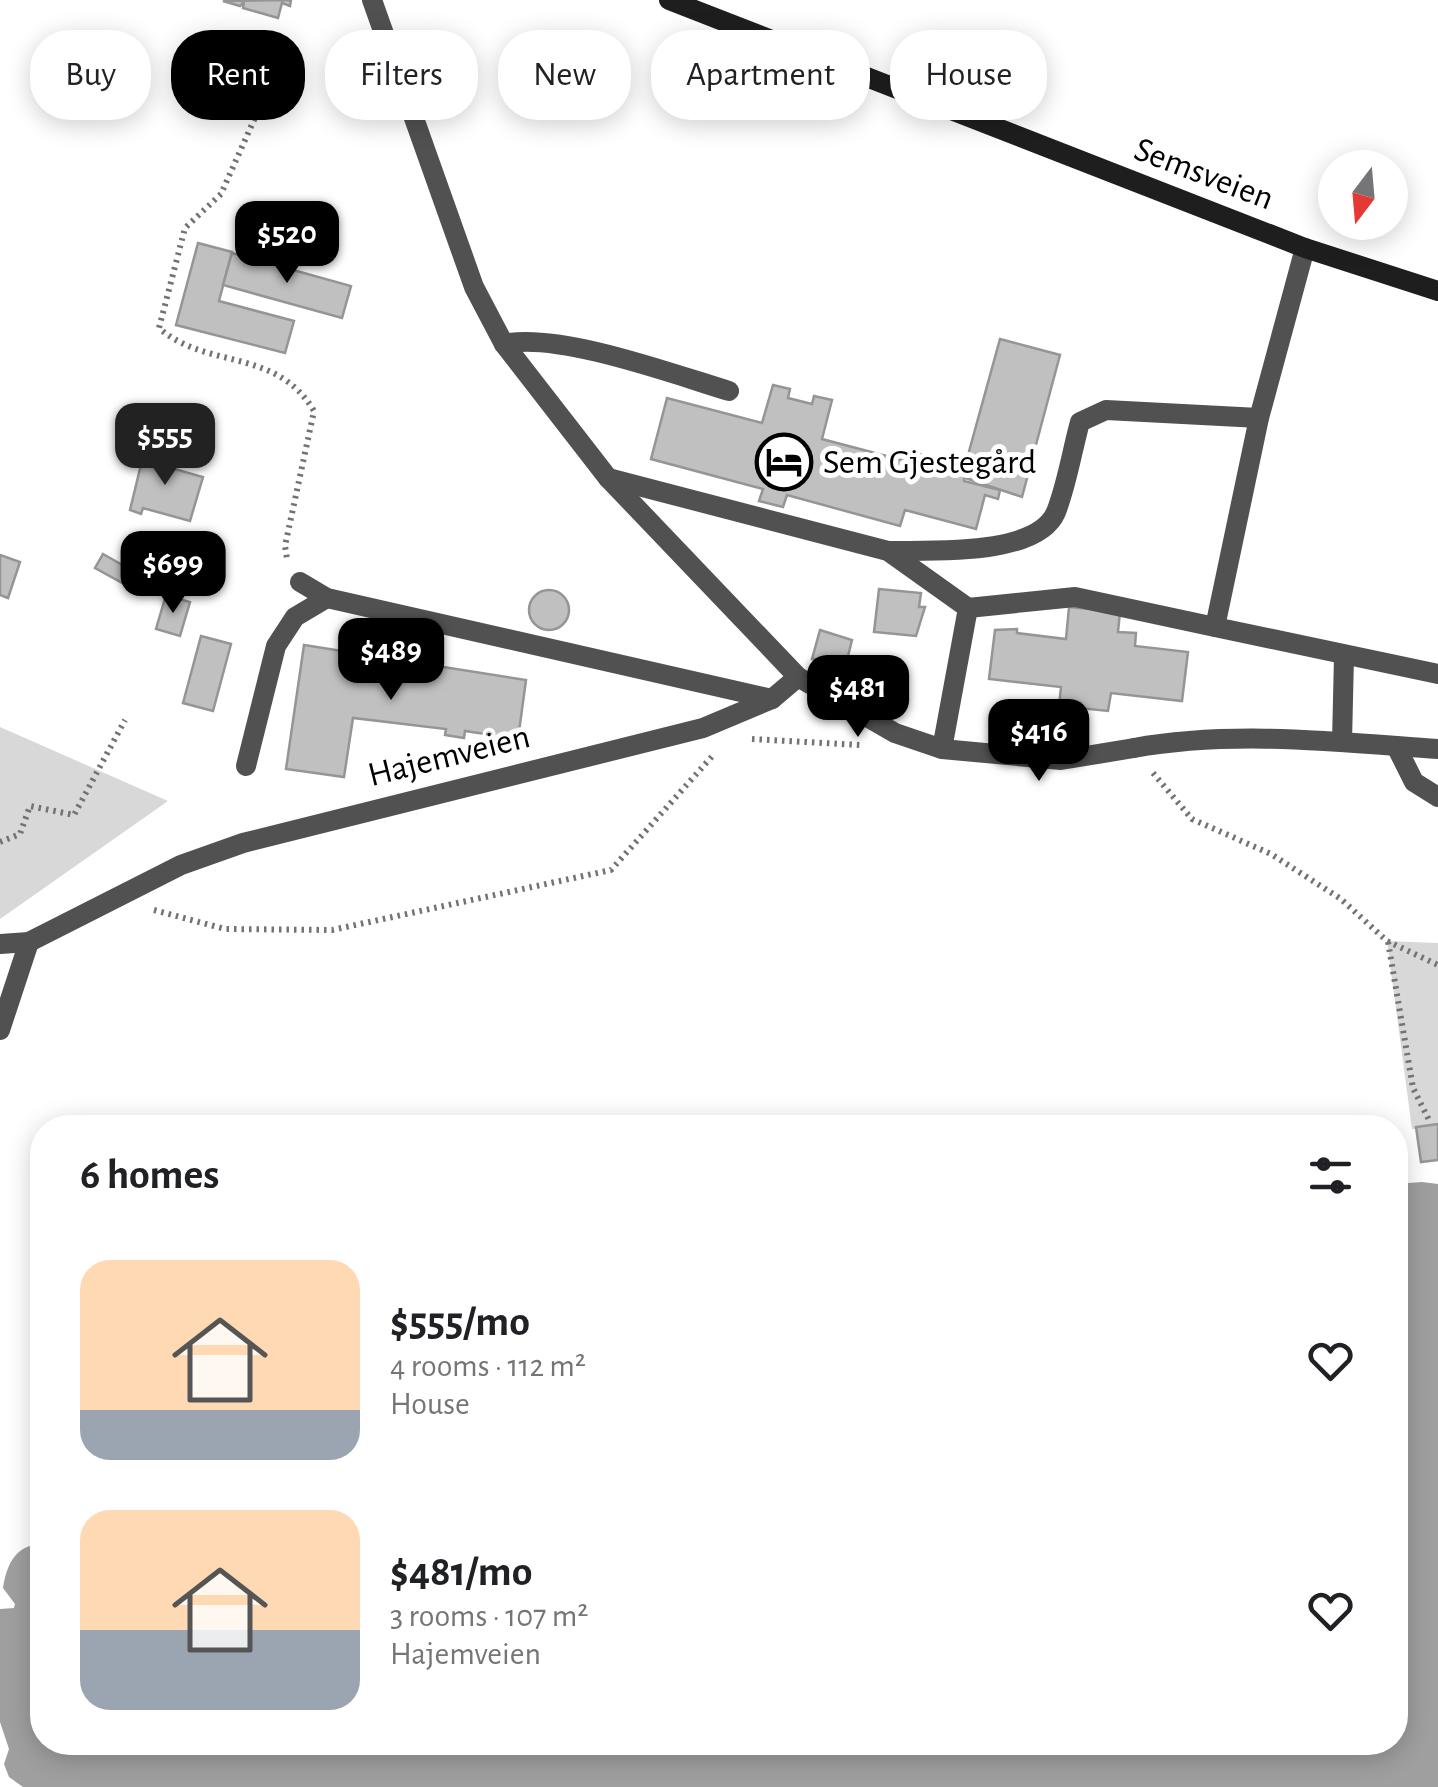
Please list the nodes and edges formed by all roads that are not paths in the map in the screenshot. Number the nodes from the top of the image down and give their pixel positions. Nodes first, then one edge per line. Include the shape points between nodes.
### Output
1 (372, 0) edge
2 (669, 0) edge
3 (1305, 248) junction
4 (1438, 292) edge
5 (504, 344) junction
6 (729, 390) dead end
7 (1259, 418) junction
8 (608, 478) junction
9 (888, 551) junction
10 (300, 582) road end
11 (326, 598) junction
12 (968, 608) junction
13 (1215, 627) junction
14 (1344, 656) junction
15 (1438, 674) edge
16 (798, 677) junction
17 (772, 700) junction
18 (1342, 742) junction
19 (1396, 746) junction
20 (942, 750) junction
21 (1438, 750) edge
22 (246, 766) dead end
23 (1438, 797) edge
24 (29, 942) junction
25 (0, 944) edge
26 (0, 1030) edge

1 - 5 street via 474,287
2 - 3 main road, Semsveien
3 - 4 main road, Semsveien
3 - 7 street
5 - 6 street via 521,340 575,349
5 - 8 street
7 - 9 street via 1106,410 1080,422 1054,516 1029,536 993,548
7 - 13 street
8 - 9 street
8 - 16 street
9 - 12 street
10 - 11 street
11 - 17 street
11 - 22 street via 295,617 276,646
12 - 13 street via 1075,597
12 - 20 street
13 - 14 street
14 - 15 street
14 - 18 street
16 - 17 street, Hajemveien
16 - 20 street via 895,734
17 - 24 street, Hajemveien via 703,728 243,843 181,865
18 - 19 street
18 - 20 street via 1183,739 1061,760
19 - 21 street
19 - 23 street via 1414,782
24 - 25 street
24 - 26 street

